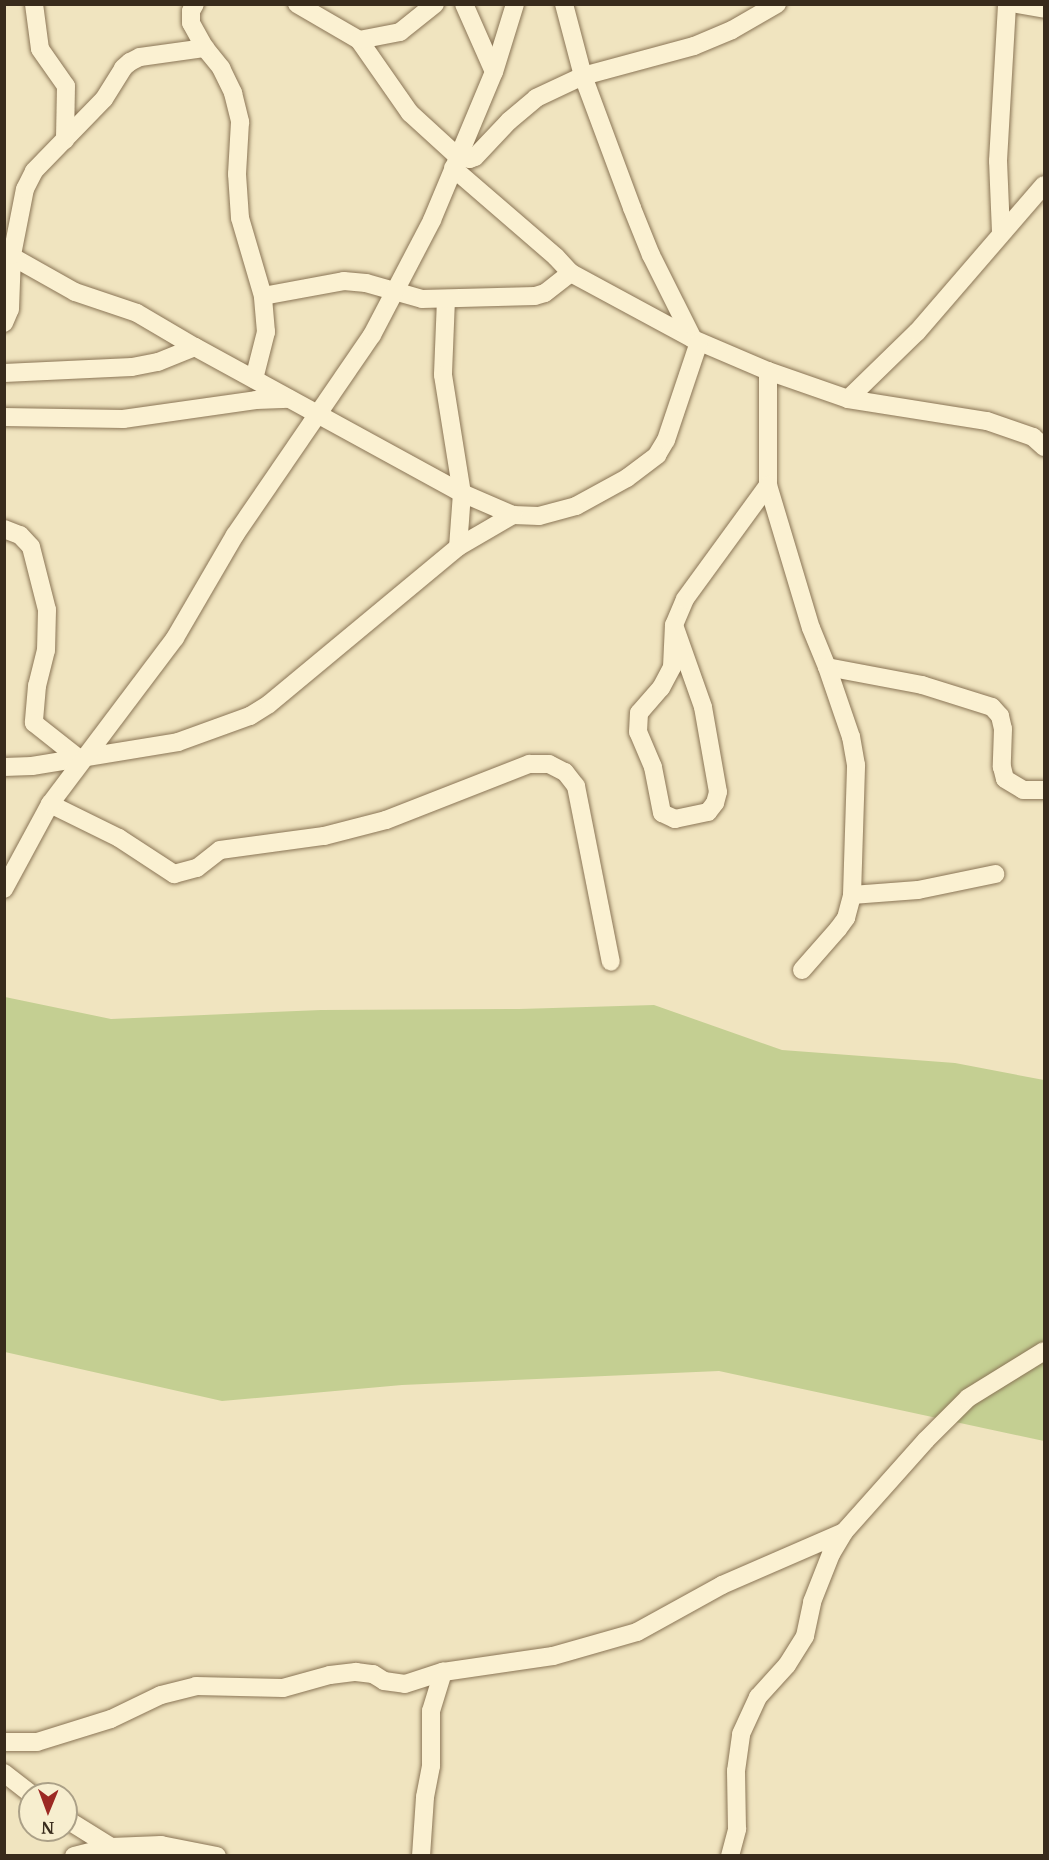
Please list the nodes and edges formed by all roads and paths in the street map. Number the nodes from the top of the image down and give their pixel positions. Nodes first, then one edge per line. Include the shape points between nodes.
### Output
1 (34, 4) edge
2 (195, 4) edge
3 (297, 4) edge
4 (435, 4) edge
5 (464, 4) edge
6 (514, 4) edge
7 (564, 4) edge
8 (777, 4) edge
9 (1007, 4) edge
10 (1017, 4) edge
11 (1044, 9) edge
12 (359, 40) junction
13 (205, 48) junction
14 (494, 72) junction
15 (583, 76) junction
16 (65, 140) junction
17 (455, 162) junction
18 (1043, 195) edge
19 (1001, 232) junction
20 (8, 253) edge
21 (571, 273) junction
22 (395, 291) junction
23 (263, 296) junction
24 (446, 299) junction
25 (4, 323) edge
26 (696, 340) junction
27 (195, 347) junction
28 (768, 371) junction
29 (4, 373) edge
30 (254, 379) junction
31 (290, 399) junction
32 (848, 399) junction
33 (320, 413) junction
34 (4, 417) edge
35 (1044, 447) edge
36 (768, 484) junction
37 (462, 493) junction
38 (513, 514) junction
39 (4, 529) edge
40 (458, 547) junction
41 (674, 626) junction
42 (827, 667) junction
43 (80, 756) junction
44 (4, 767) edge
45 (1044, 790) edge
46 (50, 804) junction
47 (995, 874) dead end
48 (4, 889) edge
49 (852, 895) junction
50 (611, 962) dead end
51 (802, 970) dead end
52 (1044, 1351) edge
53 (844, 1532) junction
54 (443, 1672) junction
55 (4, 1742) edge
56 (4, 1773) edge
57 (18, 1784) edge
58 (78, 1826) edge
59 (111, 1847) junction
60 (74, 1856) edge
61 (217, 1856) edge
62 (421, 1856) edge
63 (730, 1856) edge

1 - 16 street via 40,49 66,86
2 - 13 street via 191,23
3 - 12 street
4 - 12 street via 400,32
5 - 14 street
6 - 14 street
7 - 15 street
8 - 15 street via 694,46
9 - 19 street via 998,161
10 - 11 street
12 - 17 street via 396,96
13 - 16 street via 140,57 130,63 104,99
13 - 23 street via 221,68 233,93 240,122 240,218
14 - 17 street
15 - 17 street via 536,98 475,157
15 - 26 street via 647,246
16 - 20 street via 28,179
17 - 21 street
17 - 22 street via 432,220
18 - 19 street
19 - 32 street via 917,332
20 - 25 street via 10,309
20 - 27 street via 75,292 137,313
21 - 24 street via 535,296
21 - 26 street
22 - 23 street via 344,281
22 - 24 street via 422,299
22 - 33 street via 372,335
23 - 30 street via 266,333
24 - 37 street via 443,375
26 - 28 street
26 - 38 street via 666,440 657,455 576,506 539,516
27 - 29 street via 158,362 132,367
27 - 30 street
28 - 32 street
28 - 36 street
30 - 31 street
31 - 33 street
31 - 34 street via 256,400 123,419
32 - 35 street via 987,421 1033,437
33 - 37 street
33 - 43 street via 235,536 174,638
36 - 41 street via 685,599
36 - 42 street via 811,628
37 - 38 street
37 - 40 street
38 - 40 street
39 - 43 street via 20,535 31,547 46,610 46,650 37,686 34,723
40 - 43 street via 250,716 178,742
41 - 41 street via 672,667 661,688 639,713 636,724 653,767 662,813 675,819 708,812 716,803 718,792 703,707
42 - 45 street via 922,685 992,707 1000,716 1003,729 1005,778 1023,790
42 - 49 street via 851,737 855,765
43 - 44 street via 32,766
43 - 46 street
46 - 48 street
46 - 50 street via 119,838 174,874 197,868 220,850 324,836 386,820 529,764 549,764 565,772 576,786
47 - 49 street via 918,890
49 - 51 street via 846,918
52 - 53 street via 968,1398
53 - 54 street via 722,1585 637,1632 554,1656
53 - 63 street via 812,1602 805,1636 787,1665 758,1697 741,1734 736,1771 737,1829
54 - 55 street via 405,1684 356,1672 283,1688 196,1686 161,1695 111,1719 37,1742
54 - 62 street via 431,1711 431,1766
56 - 57 street
58 - 59 street
59 - 60 street
59 - 61 street via 161,1845

